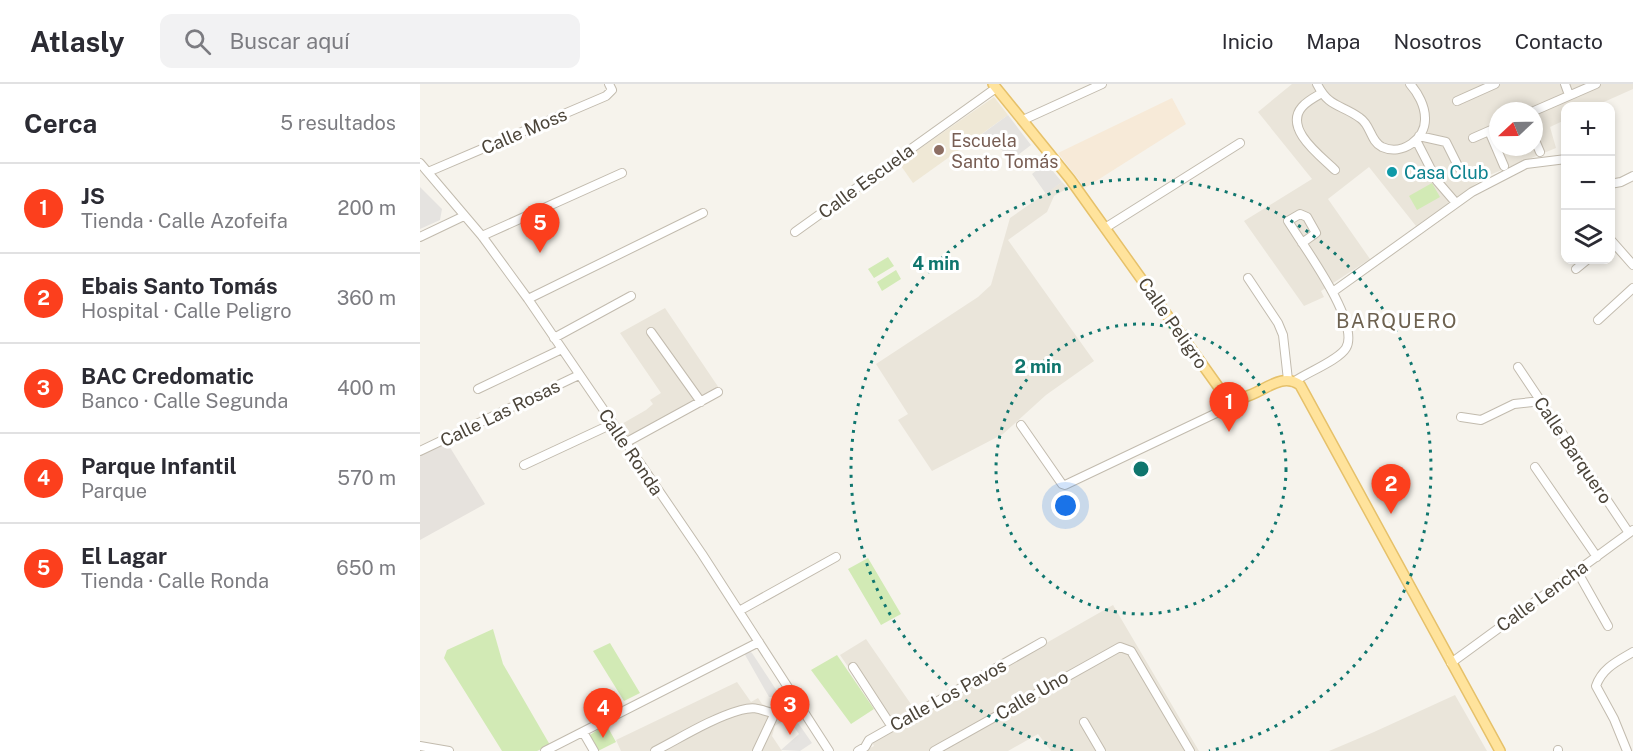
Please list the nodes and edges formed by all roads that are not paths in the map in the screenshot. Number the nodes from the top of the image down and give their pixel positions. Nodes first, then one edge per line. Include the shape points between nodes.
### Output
1 (609, 84) edge
2 (1102, 84) edge
3 (1317, 84) edge
4 (1410, 84) edge
5 (1495, 84) edge
6 (1565, 84) edge
7 (1596, 84) edge
8 (994, 86) edge
9 (1322, 93) junction
10 (1569, 95) junction
11 (1457, 101) dead end
12 (1543, 107) edge
13 (1023, 120) junction
14 (1489, 131) edge
15 (1418, 138) junction
16 (1473, 138) dead end
17 (1240, 143) dead end
18 (1500, 156) edge
19 (1561, 159) edge
20 (420, 163) edge
21 (1504, 166) dead end
22 (1459, 168) dead end
23 (1335, 170) dead end
24 (428, 172) junction
25 (622, 173) dead end
26 (1633, 176) edge
27 (1615, 184) edge
28 (1456, 203) junction
29 (703, 213) dead end
30 (464, 216) junction
31 (1105, 228) junction
32 (795, 232) dead end
33 (482, 236) junction
34 (420, 237) edge
35 (1302, 243) dead end
36 (1615, 243) edge
37 (1582, 264) edge
38 (1633, 265) edge
39 (1576, 269) dead end
40 (1248, 278) dead end
41 (1633, 288) edge
42 (1334, 291) junction
43 (631, 296) dead end
44 (528, 299) junction
45 (1598, 320) dead end
46 (651, 332) dead end
47 (554, 338) junction
48 (562, 350) junction
49 (1518, 367) dead end
50 (579, 375) junction
51 (1292, 380) junction
52 (478, 389) dead end
53 (718, 392) dead end
54 (1236, 399) junction
55 (1540, 401) junction
56 (701, 402) junction
57 (1461, 417) dead end
58 (612, 424) junction
59 (1021, 425) dead end
60 (625, 443) junction
61 (420, 451) edge
62 (524, 465) dead end
63 (1535, 467) dead end
64 (1631, 531) edge
65 (1598, 557) junction
66 (836, 558) dead end
67 (1577, 571) junction
68 (739, 610) junction
69 (1608, 626) dead end
70 (759, 642) junction
71 (1042, 642) dead end
72 (1633, 652) edge
73 (1451, 663) junction
74 (853, 667) dead end
75 (798, 703) junction
76 (774, 715) junction
77 (1084, 722) dead end
78 (892, 726) junction
79 (583, 732) junction
80 (421, 748) edge
81 (448, 751) edge
82 (545, 751) edge
83 (594, 751) edge
84 (656, 751) edge
85 (757, 751) edge
86 (829, 751) edge
87 (858, 751) edge
88 (934, 751) edge
89 (1101, 751) edge
90 (1190, 751) edge
91 (1500, 751) edge
92 (1627, 751) edge

1 - 24 street, Calle Moss via 612,90 606,96
2 - 13 street
3 - 9 street
4 - 15 street via 1424,108 1425,123
5 - 11 street
6 - 10 street
7 - 10 street
8 - 13 main road, Calle Peligro
8 - 32 street, Calle Escuela
9 - 15 street via 1335,106 1364,120 1373,139 1383,147 1398,149
9 - 23 street via 1301,108 1297,123 1303,138
10 - 12 street
13 - 31 main road, Calle Peligro
14 - 16 street
15 - 22 street via 1446,142
15 - 28 street via 1434,176
17 - 31 street
18 - 21 street
19 - 28 street via 1526,164
20 - 24 street, Calle Ronda
24 - 30 street, Calle Ronda
25 - 33 street
26 - 27 street
28 - 42 street
29 - 44 street
30 - 33 street, Calle Ronda
30 - 34 street
31 - 54 main road, Calle Peligro via 1216,384
33 - 44 street, Calle Ronda
35 - 42 street
36 - 38 street
37 - 39 street
40 - 51 street via 1278,322
41 - 45 street
42 - 51 street via 1348,333 1346,348
43 - 47 street
44 - 47 street, Calle Ronda
46 - 56 street
47 - 48 street, Calle Ronda
48 - 50 street, Calle Ronda
48 - 52 street
49 - 55 street, Calle Barquero
50 - 58 street, Calle Ronda
50 - 61 street, Calle Las Rosas
51 - 54 main road
51 - 73 main road via 1306,393
53 - 56 street
54 - 59 street via 1227,408 1065,485
55 - 57 street via 1514,404 1481,420
55 - 64 street, Calle Barquero
56 - 60 street
58 - 60 street, Calle Ronda
58 - 62 street
60 - 68 street, Calle Ronda
63 - 65 street
64 - 65 street, Calle Lencha
65 - 67 street, Calle Lencha
66 - 68 street
67 - 69 street
67 - 73 street, Calle Lencha
68 - 70 street, Calle Ronda
70 - 75 street, Calle Ronda
70 - 79 street
71 - 78 street, Calle Los Pavos
72 - 92 street via 1608,667 1596,686
73 - 91 main road
74 - 78 street
75 - 76 street
75 - 86 street, Calle Ronda
76 - 84 street via 742,709
76 - 85 street
77 - 89 street
78 - 87 street, Calle Los Pavos
79 - 82 street
79 - 83 street
80 - 81 street
88 - 90 street, Calle Uno via 1115,648 1131,651

